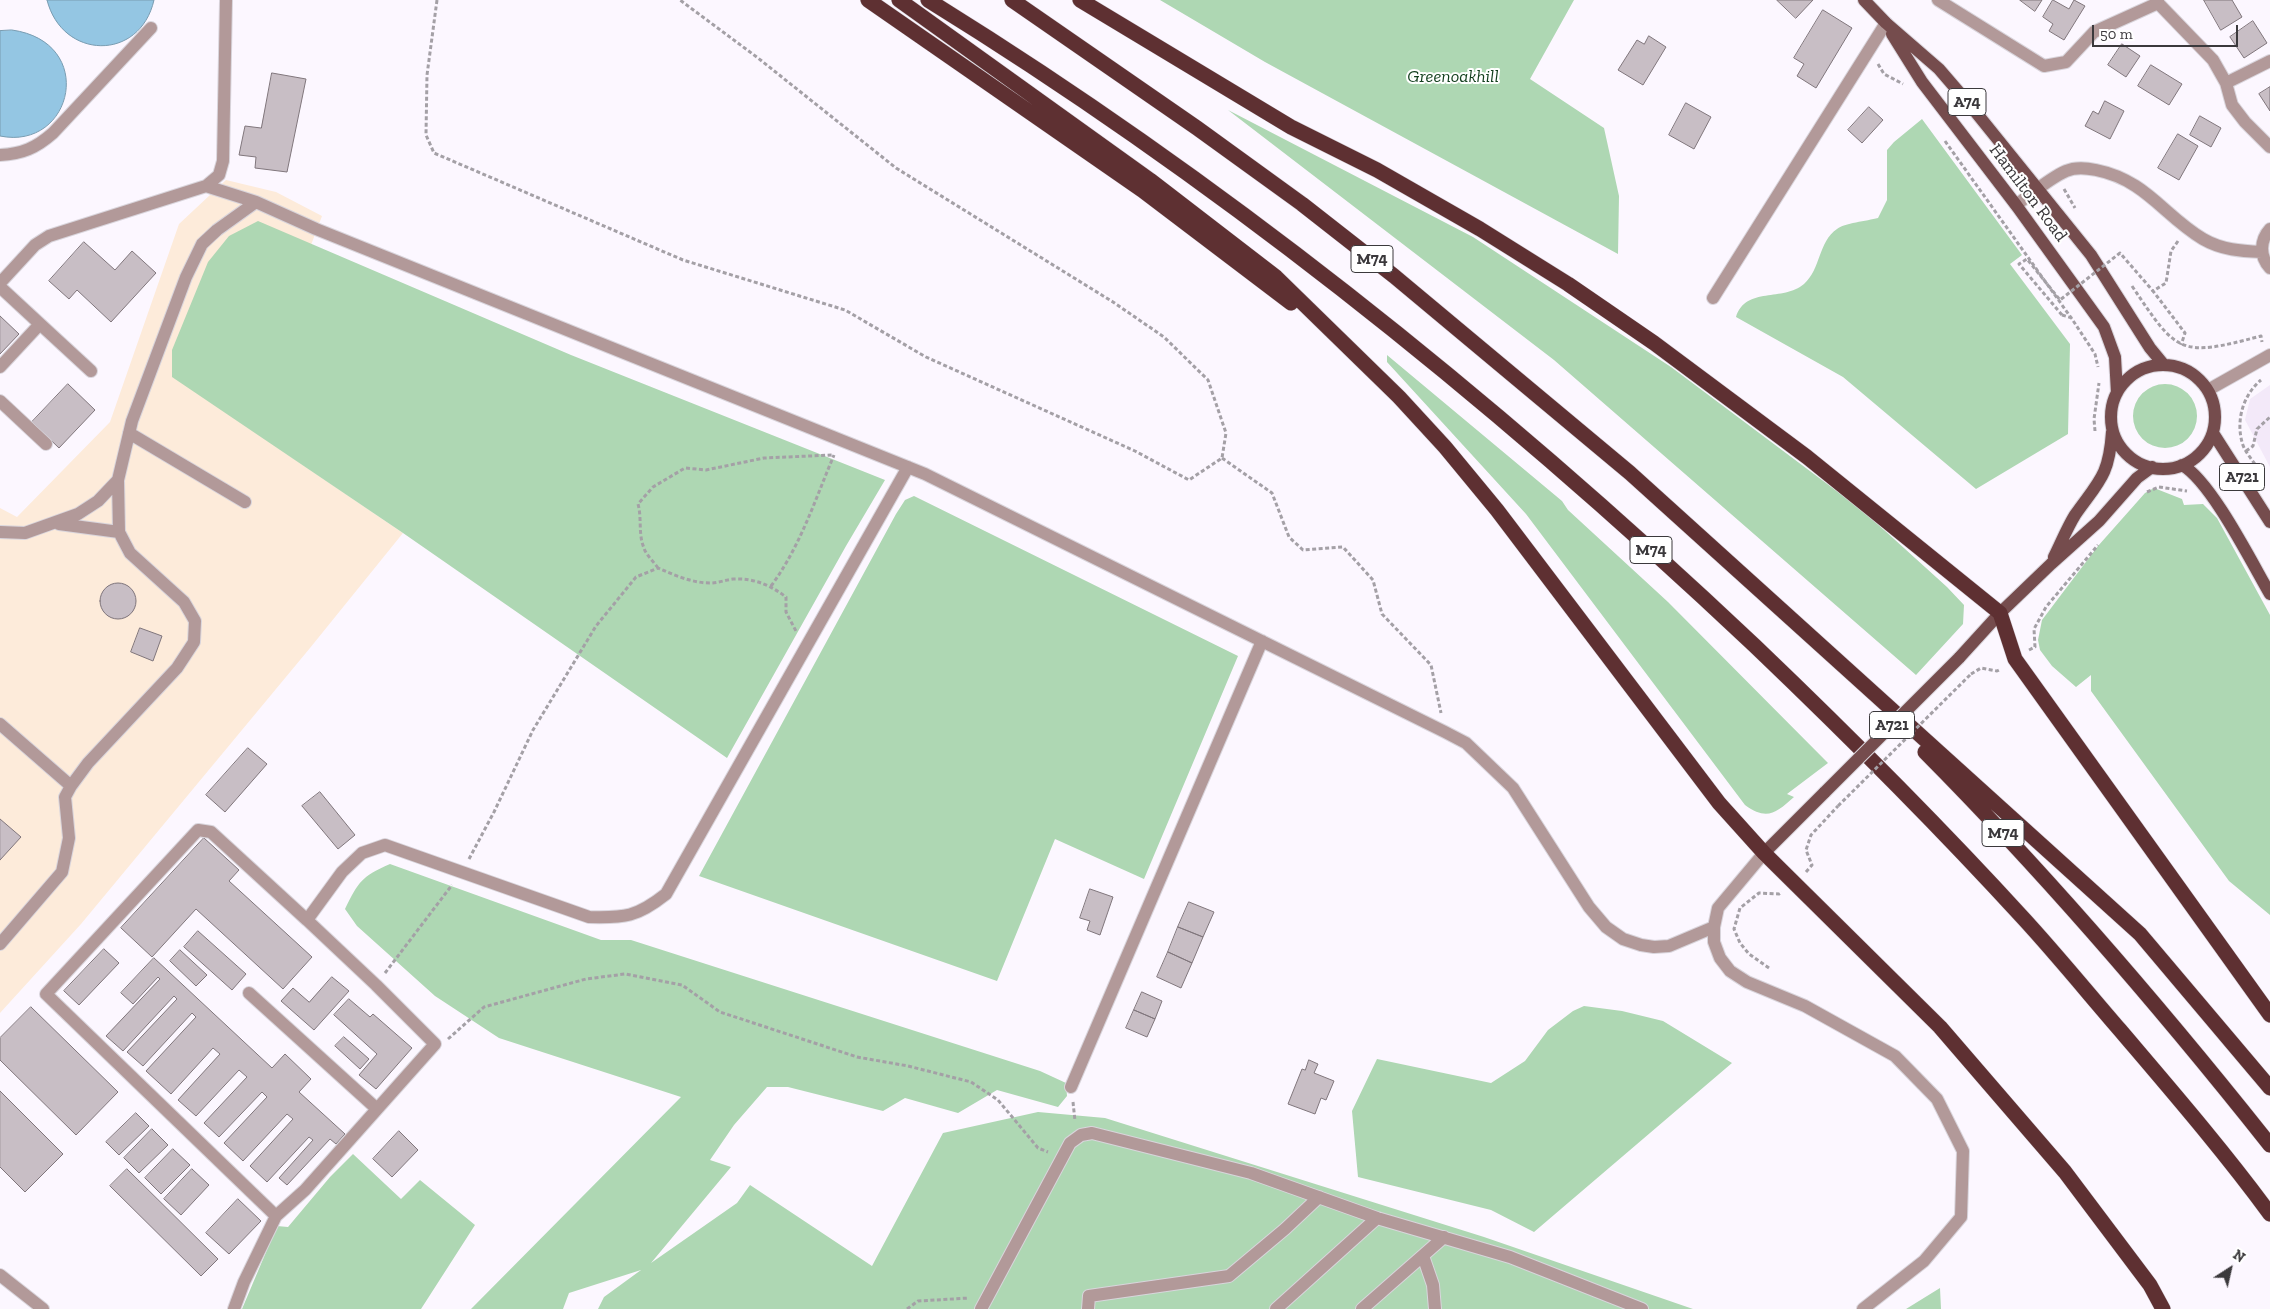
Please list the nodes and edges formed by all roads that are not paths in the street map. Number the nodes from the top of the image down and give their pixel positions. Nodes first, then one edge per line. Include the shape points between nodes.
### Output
1 (226, 0) edge
2 (868, 0) edge
3 (899, 0) edge
4 (928, 0) edge
5 (1012, 0) edge
6 (1080, 0) edge
7 (1864, 0) edge
8 (1938, 0) edge
9 (2158, 2) edge
10 (1886, 23) junction
11 (150, 28) dead end
12 (2270, 60) edge
13 (2226, 83) junction
14 (2270, 147) edge
15 (0, 155) edge
16 (206, 186) junction
17 (2039, 189) junction
18 (256, 202) junction
19 (2016, 205) junction
20 (2270, 229) edge
21 (2262, 252) junction
22 (2270, 268) edge
23 (0, 285) edge
24 (1713, 298) dead end
25 (40, 324) junction
26 (1353, 352) junction
27 (2268, 356) edge
28 (2164, 365) junction
29 (0, 367) edge
30 (91, 371) dead end
31 (2208, 390) junction
32 (2117, 393) junction
33 (0, 401) edge
34 (2112, 426) junction
35 (129, 433) junction
36 (2213, 433) junction
37 (46, 444) dead end
38 (2182, 466) junction
39 (908, 467) junction
40 (2152, 467) junction
41 (118, 480) junction
42 (245, 502) dead end
43 (2270, 522) edge
44 (54, 523) junction
45 (0, 532) edge
46 (119, 532) junction
47 (1710, 545) junction
48 (2051, 564) junction
49 (2270, 594) edge
50 (2000, 614) junction
51 (1262, 641) junction
52 (0, 724) edge
53 (71, 786) junction
54 (1764, 853) junction
55 (307, 920) junction
56 (1714, 927) junction
57 (0, 944) edge
58 (248, 993) dead end
59 (2270, 1015) edge
60 (1071, 1087) road end
61 (2270, 1088) edge
62 (377, 1109) junction
63 (2270, 1146) edge
64 (1319, 1197) junction
65 (2270, 1214) edge
66 (276, 1216) junction
67 (1377, 1218) junction
68 (1444, 1236) junction
69 (1423, 1256) junction
70 (0, 1275) edge
71 (983, 1305) edge
72 (43, 1309) edge
73 (234, 1309) edge
74 (1088, 1309) edge
75 (1276, 1309) edge
76 (1362, 1309) edge
77 (1435, 1309) edge
78 (1642, 1309) edge
79 (1863, 1309) edge
80 (2163, 1309) edge

1 - 16 street via 223,161 219,175
2 - 26 highway via 1142,190
3 - 26 highway via 1150,180 1276,277
4 - 65 highway, M74 via 1010,51 1255,223 1502,420 1623,524 1830,717 2027,922 2213,1140
5 - 47 highway, M74 via 1197,128 1387,270 1548,403
6 - 50 highway via 1291,126 1377,170 1480,229 1568,284 1742,406
7 - 10 main road, Hamilton Road / A74
8 - 9 street via 2044,66 2066,62 2094,32
9 - 13 street via 2213,60
10 - 17 main road, Hamilton Road / A74 via 1939,69
10 - 19 main road, Hamilton Road / A74 via 1922,82
10 - 24 street
11 - 15 street via 38,146 19,154
12 - 13 street
13 - 14 street via 2232,105
16 - 18 street
16 - 23 street via 49,236 35,245
17 - 19 street
17 - 21 street via 2076,168 2107,172 2141,188 2188,229 2219,247
17 - 28 main road, Hamilton Road / A74 via 2091,255
18 - 35 street via 202,244 176,303
18 - 39 street
19 - 32 main road, Hamilton Road / A74 via 2104,327 2115,357
20 - 21 street via 2264,236
21 - 22 street
23 - 25 street
25 - 29 street
25 - 30 street
26 - 54 highway via 1451,454 1497,510 1718,803
27 - 31 street
28 - 31 main road via 2182,368 2195,375
28 - 32 main road via 2138,371
31 - 36 main road via 2215,416
32 - 34 main road, A721
33 - 37 street
34 - 40 main road, A721 via 2119,444 2128,455
34 - 48 main road, A721 via 2110,455 2103,478 2074,516
35 - 41 street
35 - 42 street
36 - 38 main road, A721 via 2205,448
36 - 43 main road, A721
38 - 40 main road, A721
38 - 49 main road, A721 via 2199,479 2231,526
39 - 51 street
39 - 55 street via 666,894 646,910 617,918 589,917 385,845 362,854 342,872
40 - 48 main road, A721 via 2128,487 2100,521
41 - 44 street via 98,502
41 - 46 street
44 - 45 street via 25,533
44 - 46 street
46 - 53 street via 130,553 184,602 195,621 194,642 177,668 88,763
47 - 61 highway via 2140,934
47 - 63 highway, M74 via 1829,656 2038,871 2201,1060
48 - 50 main road, A721
50 - 54 main road, A721, bridge
50 - 59 highway via 2015,659
51 - 56 street via 1466,743 1513,788 1589,907 1606,927 1623,939 1654,947 1669,946
51 - 60 street
52 - 53 street
53 - 57 street via 65,797 69,838 62,872
54 - 56 street via 1718,908
54 - 80 highway via 1940,1027 2065,1172 2150,1285
55 - 62 street via 435,1044
55 - 66 street via 211,832 198,830 46,994
56 - 79 street via 1714,942 1730,971 1747,982 1805,1006 1896,1056 1937,1099 1963,1151 1960,1217 1924,1260
58 - 62 street
62 - 66 street via 305,1190
64 - 67 street
64 - 71 street via 1251,1173 1092,1133 1070,1143
64 - 74 street via 1285,1230 1228,1276 1089,1296
66 - 73 street
67 - 68 street
67 - 75 street
68 - 69 street
68 - 78 street via 1510,1257
69 - 76 street
69 - 77 street via 1433,1285
70 - 72 street

